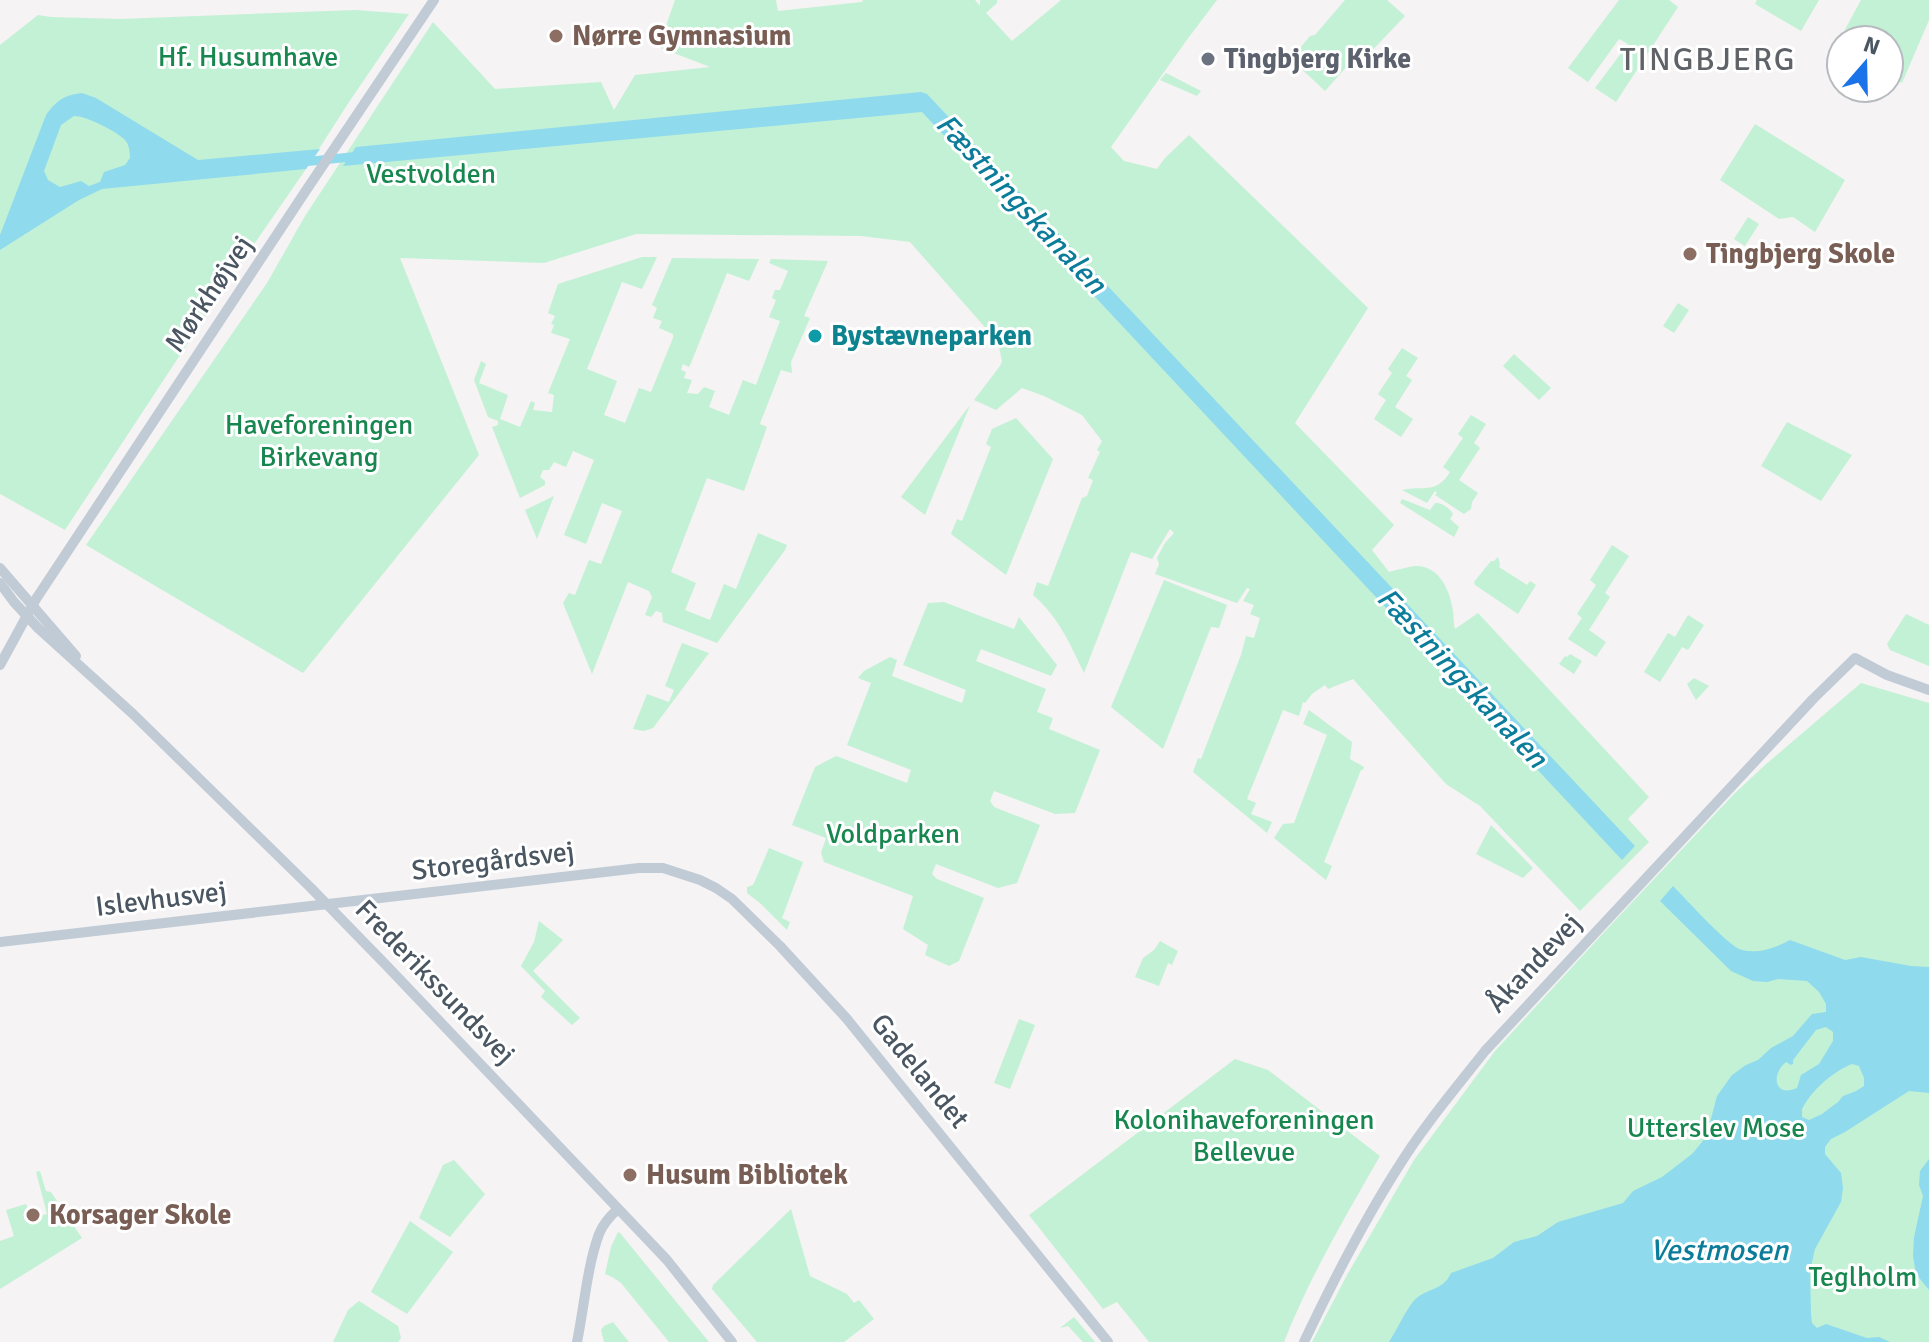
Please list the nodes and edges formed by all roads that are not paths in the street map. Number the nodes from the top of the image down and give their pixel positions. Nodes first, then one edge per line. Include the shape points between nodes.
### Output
1 (434, 0) edge
2 (0, 568) edge
3 (0, 583) edge
4 (28, 610) junction
5 (0, 665) edge
6 (1929, 690) edge
7 (663, 868) joint
8 (328, 905) junction
9 (0, 942) edge
10 (618, 1209) junction
11 (577, 1342) edge
12 (732, 1342) edge
13 (1108, 1342) edge
14 (1304, 1342) edge

1 - 4 street, Mørkhøjvej
2 - 4 street, Frederikssundsvej
3 - 4 street, Frederikssundsvej
4 - 5 street, Mørkhøjvej
4 - 8 street, Frederikssundsvej via 57,646
6 - 14 street, Åkandevej via 1855,658 1813,699 1485,1051 1398,1168
7 - 8 street, Storegårdsvej
7 - 13 street, Gadelandet via 700,880 732,899 808,975
8 - 9 street, Islevhusvej
8 - 10 street, Frederikssundsvej
10 - 11 street via 600,1233
10 - 12 street, Frederikssundsvej via 667,1260

